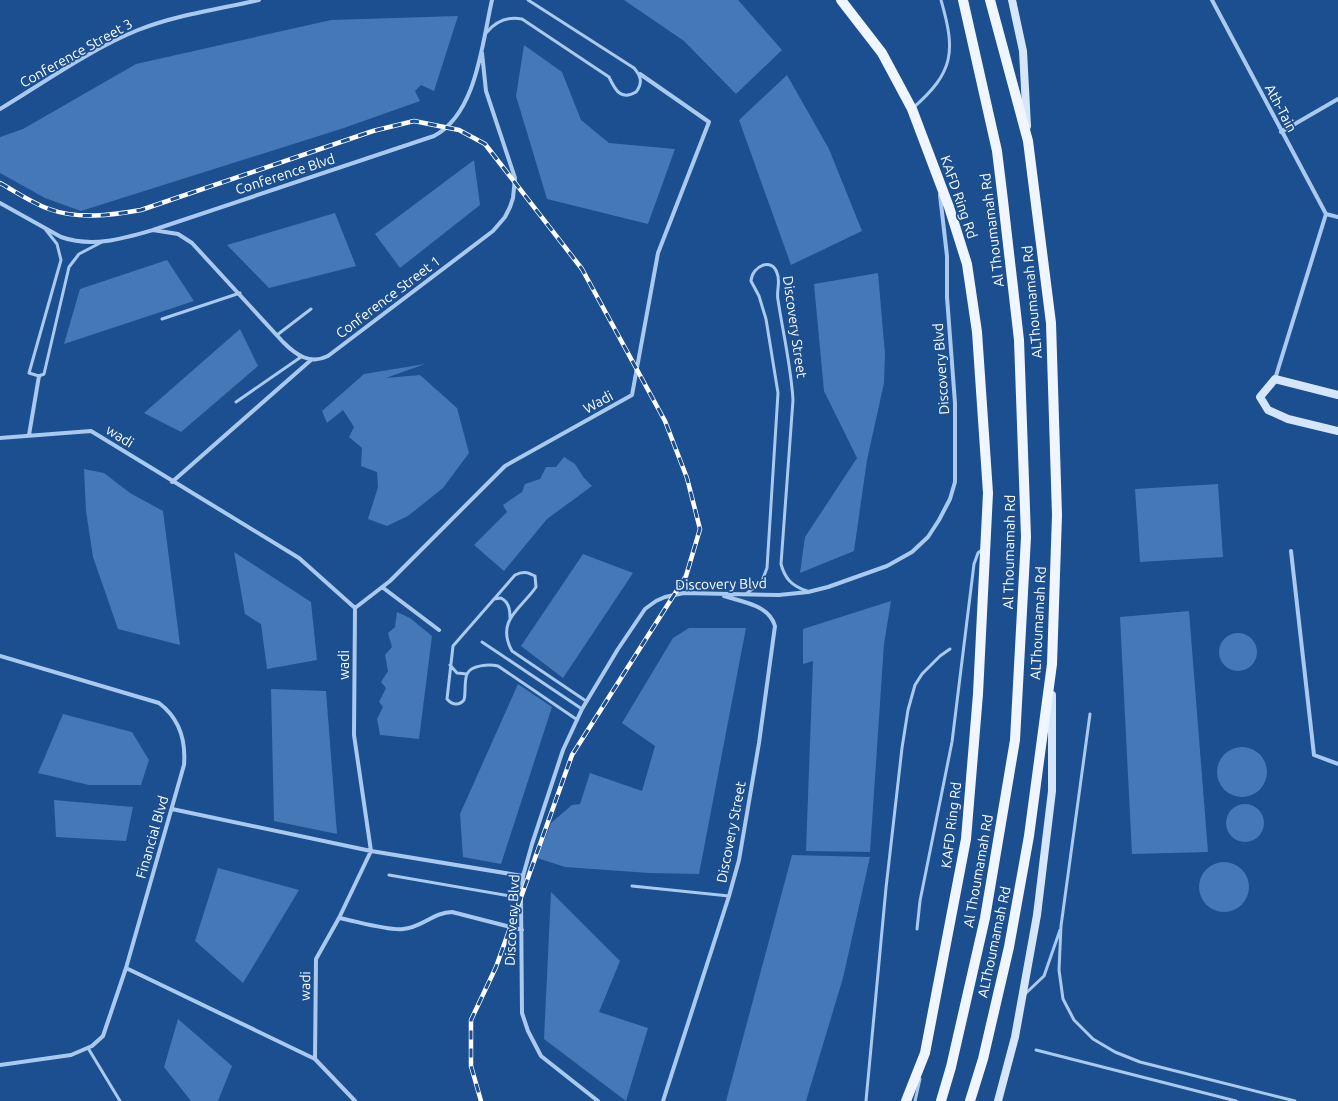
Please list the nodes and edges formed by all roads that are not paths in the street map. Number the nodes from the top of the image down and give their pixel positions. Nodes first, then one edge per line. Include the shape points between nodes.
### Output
1 (259, 0) edge
2 (491, 0) edge
3 (528, 0) edge
4 (841, 0) edge
5 (941, 0) edge
6 (963, 0) edge
7 (990, 0) edge
8 (1012, 0) edge
9 (1212, 0) edge
10 (486, 33) junction
11 (482, 53) junction
12 (640, 74) junction
13 (1338, 99) edge
14 (0, 109) edge
15 (912, 109) junction
16 (1281, 132) junction
17 (1028, 141) junction
18 (939, 180) junction
19 (0, 203) edge
20 (1326, 214) junction
21 (1338, 217) edge
22 (44, 228) junction
23 (153, 230) junction
24 (103, 242) junction
25 (240, 293) junction
26 (311, 309) dead end
27 (162, 319) dead end
28 (278, 335) junction
29 (301, 356) junction
30 (311, 360) junction
31 (39, 376) junction
32 (1276, 379) junction
33 (1338, 395) edge
34 (236, 402) dead end
35 (1338, 431) edge
36 (29, 435) junction
37 (0, 438) edge
38 (172, 482) junction
39 (985, 546) junction
40 (1290, 551) dead end
41 (382, 587) junction
42 (808, 592) junction
43 (746, 594) junction
44 (719, 595) junction
45 (494, 599) junction
46 (355, 608) junction
47 (510, 620) junction
48 (440, 630) dead end
49 (482, 642) dead end
50 (950, 649) dead end
51 (0, 656) edge
52 (1052, 664) junction
53 (450, 665) junction
54 (467, 674) junction
55 (586, 701) junction
56 (582, 709) junction
57 (1090, 714) dead end
58 (576, 718) junction
59 (1338, 764) edge
60 (172, 810) junction
61 (371, 851) junction
62 (389, 874) dead end
63 (523, 876) junction
64 (632, 886) dead end
65 (729, 896) junction
66 (521, 898) junction
67 (339, 918) junction
68 (1061, 926) junction
69 (917, 929) dead end
70 (522, 930) junction
71 (126, 968) junction
72 (1022, 997) junction
73 (88, 1048) junction
74 (1036, 1050) dead end
75 (924, 1053) junction
76 (315, 1059) junction
77 (0, 1065) edge
78 (120, 1101) edge
79 (355, 1101) edge
80 (598, 1101) edge
81 (662, 1101) edge
82 (866, 1101) edge
83 (906, 1101) edge
84 (915, 1101) edge
85 (941, 1101) edge
86 (970, 1101) edge
87 (998, 1101) edge
88 (1236, 1101) edge
89 (1295, 1101) edge

1 - 14 street, Conference Street 3 via 136,31 88,56
2 - 10 street, Conference Blvd
3 - 12 lane
4 - 15 main road, KAFD Ring Rd via 882,53
5 - 15 lane via 950,43 947,62 942,78
6 - 85 main road, Al Thoumamah Rd via 997,150 1019,340 1026,537 1015,740 985,918
7 - 17 main road, ALThoumamah Rd
8 - 17 main road via 1023,50
9 - 16 street, Ath-Tain
10 - 11 street, Conference Blvd
10 - 12 lane via 493,25 503,20 522,19 609,77 621,95 627,96 636,92 641,82
11 - 23 street, Conference Blvd via 464,108 444,131
11 - 30 street, Conference Street 1 via 486,91 515,178 513,198 505,217 493,231 338,349 321,360
12 - 41 street, Wadi via 709,122 658,253 632,395 505,466
13 - 16 street
15 - 18 main road, KAFD Ring Rd
16 - 20 street, Ath-Tain
17 - 52 main road, ALThoumamah Rd via 1051,324 1056,515
18 - 39 main road, KAFD Ring Rd via 967,264 978,332 988,493
18 - 42 street, Discovery Blvd via 947,256 947,297 955,403 955,482 950,498 928,536 912,552 864,575
19 - 22 street, Conference Blvd
20 - 21 street
20 - 32 street
22 - 24 street, Conference Blvd via 71,241
22 - 31 lane via 55,240 62,260 29,373
23 - 24 street, Conference Blvd
23 - 25 street via 168,231 185,238 200,250
24 - 31 lane via 79,254 69,267 44,374
25 - 27 lane
25 - 28 street
26 - 28 lane
28 - 29 street via 290,349
29 - 30 street
29 - 34 lane
30 - 38 street
31 - 36 street
32 - 33 main road
32 - 35 main road via 1260,398 1268,410 1288,419
36 - 37 street, wadi
36 - 38 street, wadi via 91,431
38 - 46 street, wadi via 299,558
39 - 69 lane, KAFD Ring Rd via 978,553 974,564 952,742 920,901
39 - 75 main road, KAFD Ring Rd via 978,694 966,839
40 - 59 street via 1314,755
41 - 46 street, Wadi
41 - 48 street
42 - 43 street, Discovery Blvd via 779,595
42 - 43 lane, Discovery Street via 790,582 783,573 781,564 793,400 792,380 777,298 779,280 777,272 767,265 754,270 751,281 766,319 776,371 778,393 774,470 767,568 762,581
43 - 44 street, Discovery Blvd
44 - 55 street, Discovery Blvd via 672,595 656,601 645,609
44 - 65 street, Discovery Street via 763,610 771,617 775,626 758,751 739,860
45 - 47 lane via 501,598 506,601 510,610
45 - 47 lane via 515,575 522,572 535,576 536,587 516,609
45 - 53 lane via 453,646
46 - 61 street, wadi via 354,735
47 - 55 lane via 507,634 512,651
49 - 56 lane
50 - 82 lane via 922,674 915,685 908,710 886,888
51 - 60 street, Financial Blvd via 154,701 166,708 177,723 185,750 184,765
52 - 72 main road via 1052,791 1037,915
52 - 86 main road, ALThoumamah Rd via 1029,836 1012,932 983,1059
53 - 54 lane via 457,673
53 - 54 lane via 447,699 451,702 459,704 464,700
54 - 58 lane via 471,669 481,666 498,666
55 - 56 street, Discovery Blvd
56 - 58 street, Discovery Blvd
57 - 68 lane
58 - 63 street, Discovery Blvd via 563,750
60 - 61 street
60 - 71 street, Financial Blvd
61 - 63 street
61 - 67 street, wadi
62 - 66 lane
63 - 66 street, Discovery Blvd
64 - 65 lane
65 - 81 street, Discovery Street
66 - 70 street, Discovery Blvd
67 - 70 street via 404,930 440,914 452,912
67 - 76 street, wadi via 316,959
68 - 72 lane via 1044,976
68 - 89 lane via 1059,970 1064,999 1074,1020 1093,1039 1114,1052 1140,1062
70 - 80 street, Discovery Blvd via 522,1013 528,1031 541,1056
71 - 73 street, Financial Blvd via 103,1036
71 - 76 street
72 - 87 main road via 1016,1037
73 - 77 street, Financial Blvd via 71,1055
73 - 78 lane
74 - 88 lane
75 - 83 main road, KAFD Ring Rd
75 - 84 lane
76 - 79 street

